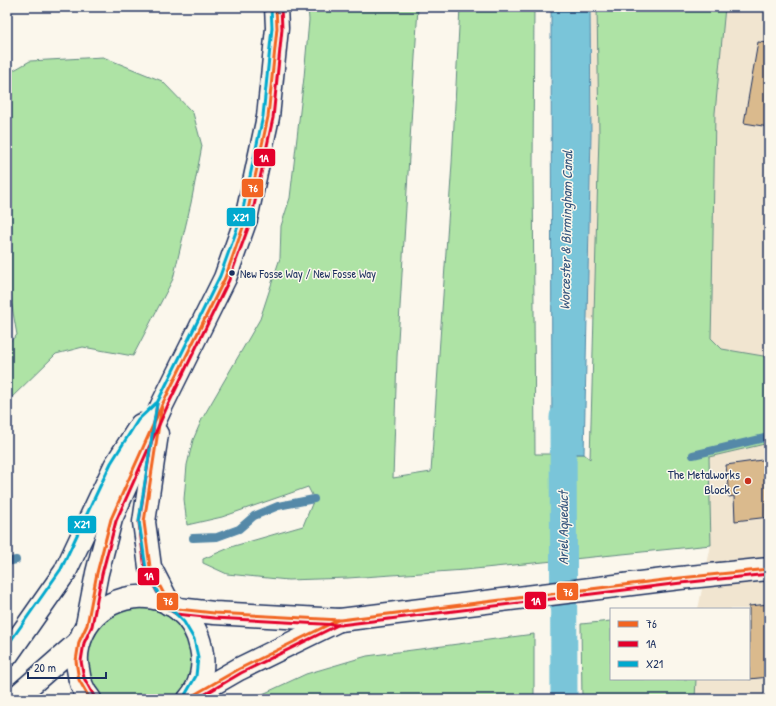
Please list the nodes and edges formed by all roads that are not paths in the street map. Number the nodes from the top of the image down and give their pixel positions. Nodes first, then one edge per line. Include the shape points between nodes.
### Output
1 (276, 7) edge
2 (162, 405) junction
3 (769, 569) edge
4 (174, 606) junction
5 (340, 620) junction
6 (83, 634) junction
7 (7, 655) edge
8 (190, 697) edge
9 (14, 699) edge
10 (90, 699) edge

1 - 2 main road via 277,28 268,118 246,219 225,278
2 - 4 main road via 144,522 150,567
2 - 6 main road via 111,519
2 - 7 main road via 142,423 115,466 65,572
3 - 5 main road
4 - 5 main road via 214,613
4 - 6 main road via 155,598 135,597 115,601 99,611
4 - 8 main road via 188,619 199,637 203,657 201,678
5 - 8 main road via 239,669
6 - 9 main road
6 - 10 main road via 76,661 79,680

